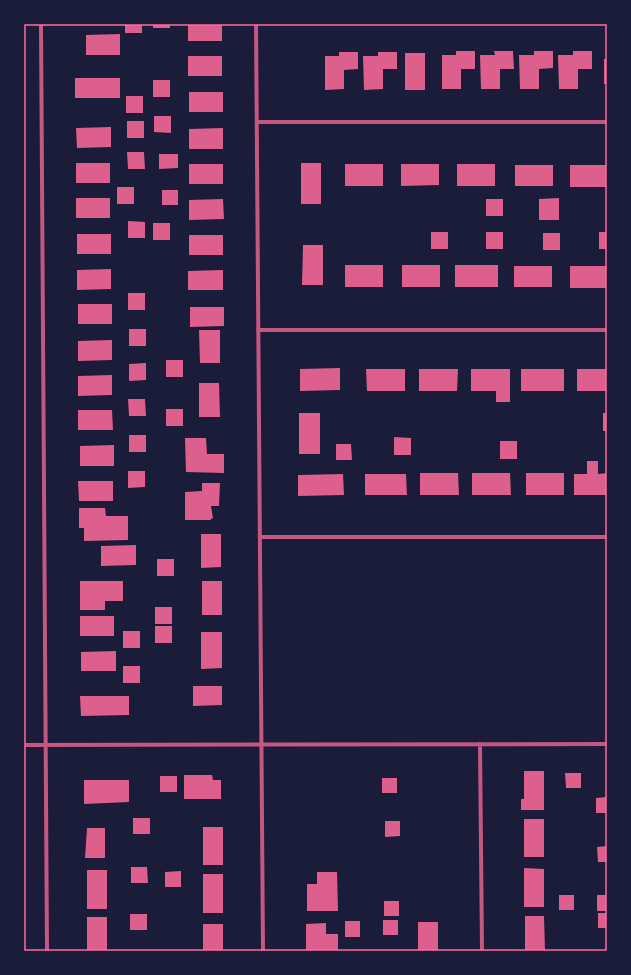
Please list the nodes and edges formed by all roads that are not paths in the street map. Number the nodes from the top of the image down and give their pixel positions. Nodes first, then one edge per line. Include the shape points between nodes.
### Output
1 (41, 24) edge
2 (256, 24) edge
3 (257, 122) junction
4 (607, 122) edge
5 (258, 330) junction
6 (607, 330) edge
7 (260, 537) junction
8 (607, 537) edge
9 (262, 743) junction
10 (480, 744) junction
11 (607, 744) edge
12 (24, 746) edge
13 (45, 746) junction
14 (46, 951) edge
15 (263, 951) edge
16 (482, 951) edge

1 - 13 street
2 - 3 street
3 - 4 street
3 - 5 street
5 - 6 street
5 - 7 street
7 - 8 street
7 - 9 street
9 - 10 street
9 - 13 street
9 - 15 street
10 - 11 street
10 - 16 street
12 - 13 street
13 - 14 street

